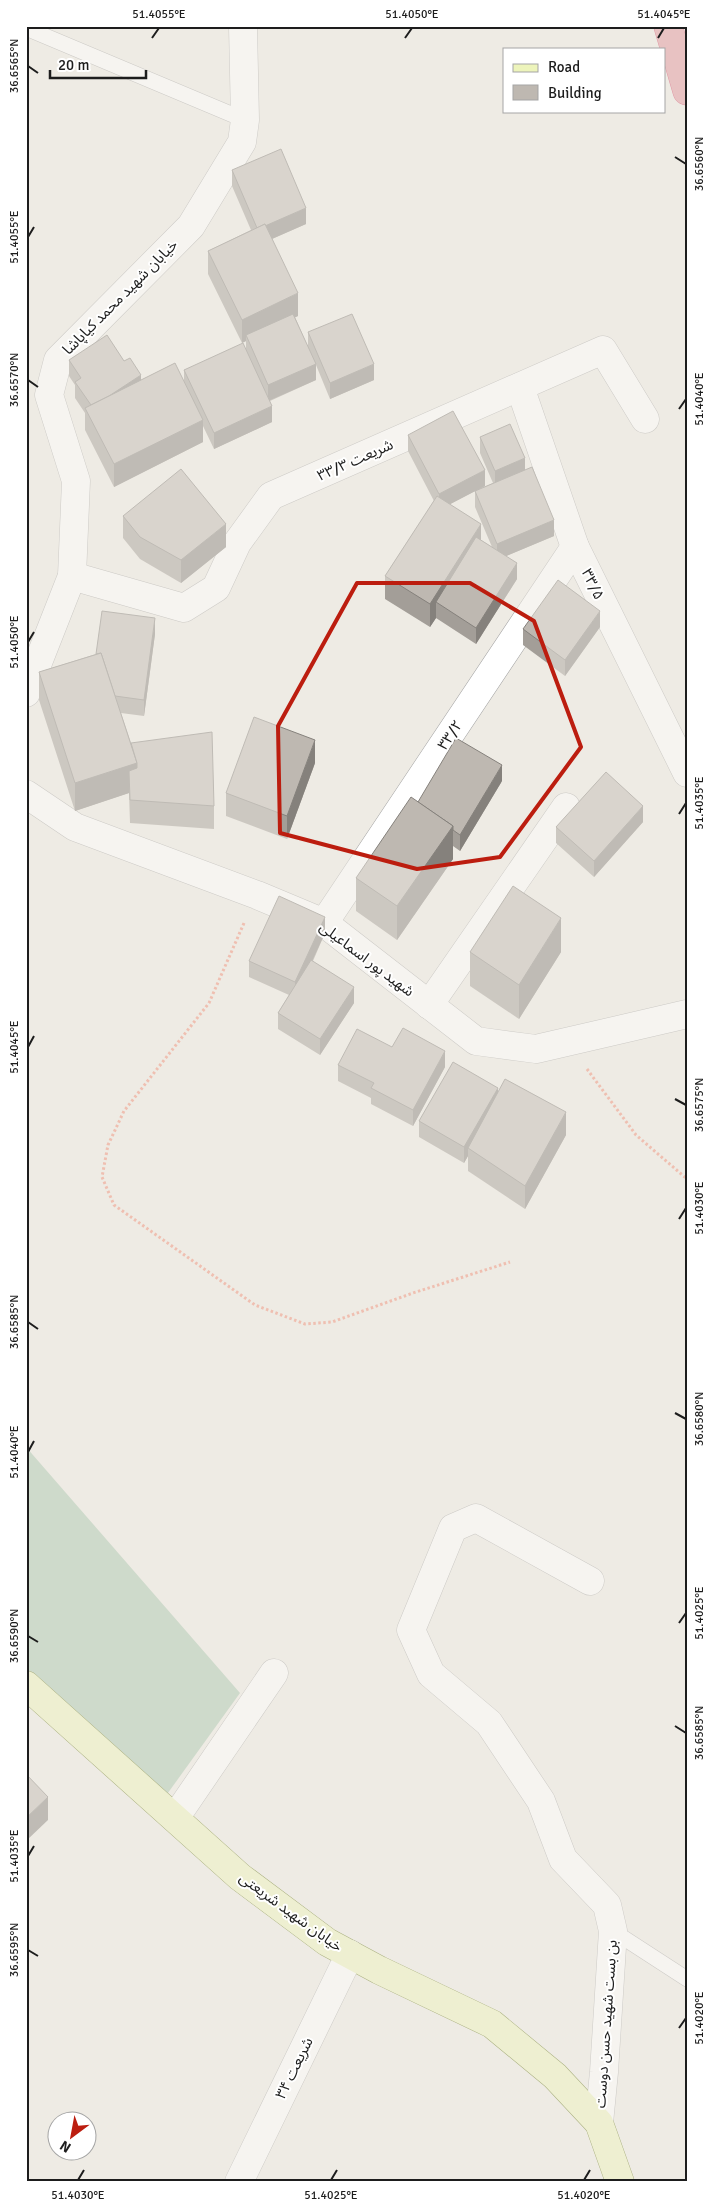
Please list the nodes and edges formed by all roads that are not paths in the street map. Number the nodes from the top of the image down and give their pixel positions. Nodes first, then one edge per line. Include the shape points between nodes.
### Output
1 (243, 26) edge
2 (668, 26) edge
3 (26, 28) edge
4 (687, 91) edge
5 (245, 120) junction
6 (520, 387) junction
7 (645, 419) dead end
8 (575, 547) junction
9 (72, 576) junction
10 (26, 693) edge
11 (687, 773) edge
12 (26, 794) edge
13 (566, 807) dead end
14 (324, 924) junction
15 (429, 1006) junction
16 (687, 1014) edge
17 (590, 1581) dead end
18 (274, 1673) dead end
19 (26, 1685) edge
20 (175, 1818) junction
21 (613, 1931) junction
22 (350, 1954) junction
23 (687, 1979) edge
24 (599, 2123) junction
25 (239, 2182) edge
26 (620, 2182) edge

1 - 5 street, خیابان شهید محمد کیاپاشا
2 - 4 highway
3 - 5 lane
5 - 9 street, خیابان شهید محمد کیاپاشا via 242,142 191,226 58,360 49,395 76,480
6 - 7 street, شریعت ۳۳/۳ via 603,350
6 - 8 street, ۳۳/۵
6 - 9 street, شریعت ۳۳/۳ via 271,496 237,543 216,588 184,608
8 - 11 street, ۳۳/۵
8 - 14 street, ۳۳/۲
9 - 10 street, خیابان شهید محمد کیاپاشا
12 - 14 street, شهید پور اسماعیلی via 75,827 257,894
13 - 15 street
14 - 15 street, شهید پور اسماعیلی
15 - 16 street, شهید پور اسماعیلی via 476,1041 536,1049
17 - 21 street, بن بست شهید حسن دوست via 476,1518 453,1528 412,1630 431,1674 489,1723 541,1801 563,1860 607,1905
18 - 20 street
19 - 20 street, خیابان شهید شریعتی
20 - 22 street, خیابان شهید شریعتی via 240,1877 327,1942
21 - 23 lane
21 - 24 street, بن بست شهید حسن دوست
22 - 24 street, خیابان شهید شریعتی via 492,2024 555,2076
22 - 25 street, شریعت ۳۴
24 - 26 street, خیابان شهید شریعتی

